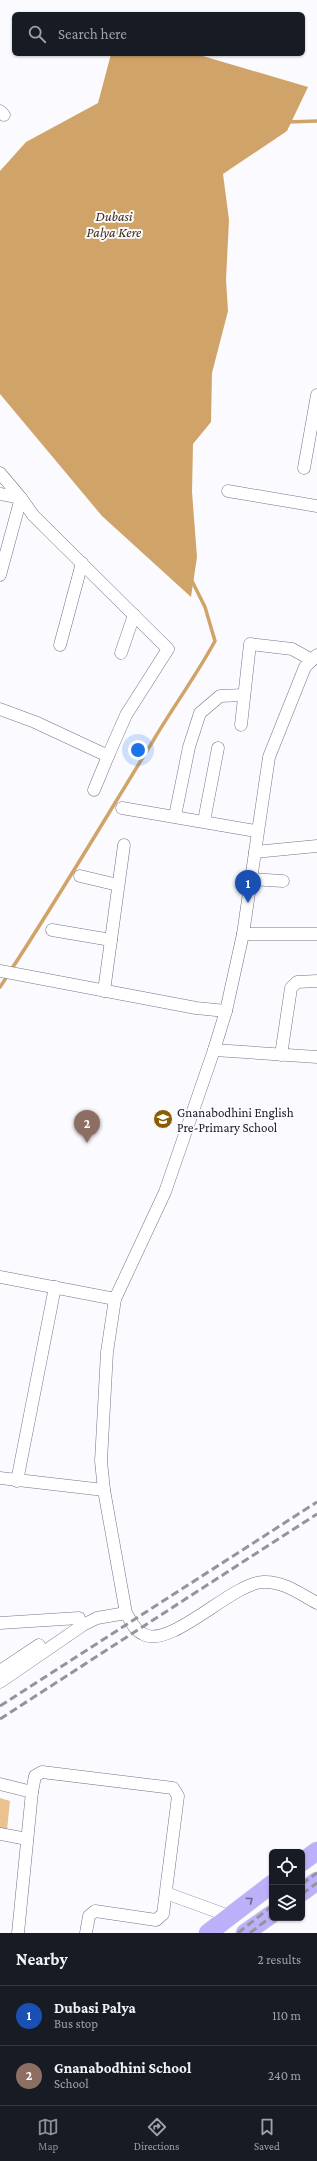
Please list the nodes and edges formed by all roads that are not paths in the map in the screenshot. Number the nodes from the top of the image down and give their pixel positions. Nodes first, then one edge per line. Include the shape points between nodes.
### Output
1 (317, 395) edge
2 (304, 468) dead end
3 (0, 473) edge
4 (228, 491) dead end
5 (0, 494) edge
6 (21, 498) junction
7 (317, 506) edge
8 (82, 563) junction
9 (0, 575) edge
10 (134, 615) junction
11 (60, 645) dead end
12 (120, 653) dead end
13 (314, 658) edge
14 (244, 695) junction
15 (0, 709) edge
16 (241, 725) dead end
17 (218, 748) dead end
18 (108, 756) junction
19 (94, 790) dead end
20 (122, 808) dead end
21 (175, 816) junction
22 (204, 822) junction
23 (256, 831) junction
24 (124, 844) dead end
25 (317, 846) edge
26 (255, 852) junction
27 (80, 876) dead end
28 (251, 880) junction
29 (283, 881) dead end
30 (118, 885) junction
31 (52, 930) dead end
32 (243, 934) junction
33 (317, 934) edge
34 (111, 940) junction
35 (6, 972) edge
36 (317, 981) edge
37 (104, 991) junction
38 (226, 1011) junction
39 (214, 1050) junction
40 (281, 1054) junction
41 (317, 1057) edge
42 (0, 1277) edge
43 (55, 1287) junction
44 (115, 1299) junction
45 (0, 1478) edge
46 (17, 1481) junction
47 (104, 1490) junction
48 (317, 1603) edge
49 (126, 1613) junction
50 (79, 1618) junction
51 (0, 1623) edge
52 (0, 1671) edge
53 (0, 1682) edge
54 (0, 1784) edge
55 (32, 1792) junction
56 (0, 1834) edge
57 (27, 1839) junction
58 (317, 1851) edge
59 (305, 1860) edge
60 (317, 1881) edge
61 (271, 1885) edge
62 (305, 1890) edge
63 (166, 1892) junction
64 (229, 1916) junction
65 (269, 1916) edge
66 (18, 1933) edge
67 (86, 1933) edge
68 (208, 1933) edge
69 (245, 1933) edge

1 - 2 street
3 - 6 street
4 - 7 street
5 - 6 street
6 - 8 street via 33,515
6 - 9 street
8 - 10 street
8 - 11 street
10 - 12 street
10 - 18 street via 168,649 126,715
13 - 14 street via 292,649 250,644
13 - 23 street via 305,667 269,757
14 - 16 street
14 - 21 street via 220,696 200,713 189,747
15 - 18 street
17 - 22 street
18 - 19 street
20 - 21 street
21 - 22 street
22 - 23 street
23 - 26 street
24 - 30 street
25 - 26 street
26 - 28 street
27 - 30 street
28 - 29 street
28 - 32 street
30 - 34 street
31 - 34 street
32 - 33 street
32 - 38 street
34 - 37 street
35 - 37 street
36 - 40 street via 297,982 291,988
37 - 38 street
38 - 39 street
39 - 40 street
39 - 44 street via 165,1192
40 - 41 street
42 - 43 street
43 - 44 street
43 - 46 street
44 - 47 street via 107,1352 101,1461
45 - 46 street
46 - 47 street
47 - 49 street
48 - 49 street via 285,1585 263,1582 243,1587 192,1621 158,1636 144,1636 136,1630
49 - 50 street via 113,1608
49 - 53 street via 97,1618 83,1625
50 - 51 street
50 - 52 street
54 - 55 street
55 - 57 street
55 - 63 street via 35,1776 42,1772 173,1788 178,1796
56 - 57 street
57 - 66 street
58 - 59 highway
60 - 62 highway
64 -> 61 highway
63 - 64 street
63 - 67 street via 163,1914 156,1920 95,1911 89,1916
64 - 68 highway
65 - 69 highway

